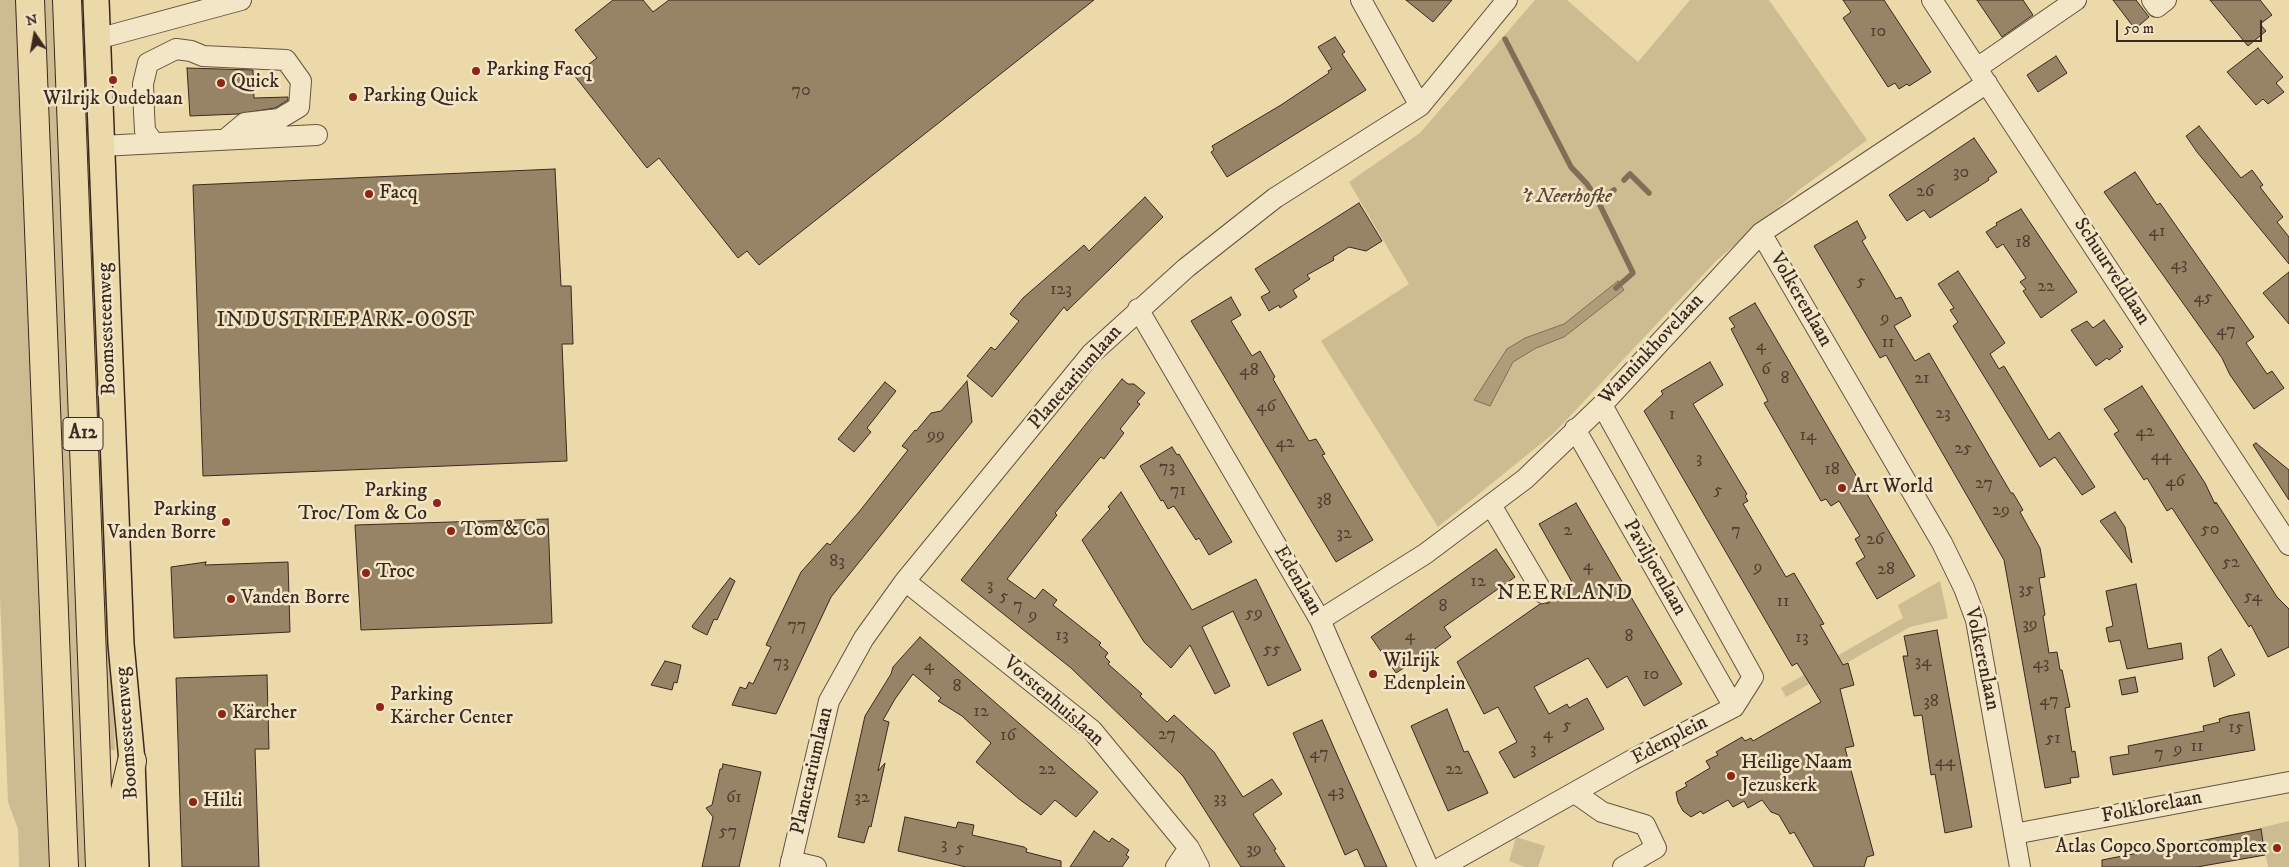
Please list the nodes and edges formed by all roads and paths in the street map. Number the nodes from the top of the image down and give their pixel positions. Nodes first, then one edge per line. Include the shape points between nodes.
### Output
1 (30, 0) edge
2 (67, 0) edge
3 (96, 0) edge
4 (241, 0) edge
5 (1361, 0) edge
6 (1507, 0) edge
7 (1932, 0) edge
8 (2076, 0) edge
9 (2152, 0) edge
10 (2166, 0) edge
11 (97, 39) junction
12 (1982, 76) junction
13 (1420, 106) junction
14 (317, 135) dead end
15 (227, 138) junction
16 (153, 142) junction
17 (101, 146) junction
18 (1761, 233) junction
19 (1138, 310) junction
20 (1602, 405) junction
21 (1575, 429) junction
22 (1491, 505) junction
23 (2289, 545) edge
24 (905, 581) junction
25 (1543, 593) dead end
26 (1320, 620) junction
27 (1734, 707) junction
28 (132, 762) junction
29 (2289, 782) edge
30 (1575, 793) junction
31 (2014, 834) junction
32 (1188, 848) junction
33 (790, 864) edge
34 (64, 867) edge
35 (100, 867) edge
36 (112, 867) edge
37 (136, 867) edge
38 (816, 867) edge
39 (1176, 867) edge
40 (1199, 867) edge
41 (1428, 867) edge
42 (1442, 867) edge
43 (1623, 867) edge
44 (2020, 867) edge

1 - 34 highway, A12
2 - 35 highway, A12
3 - 11 main road, Boomsesteenweg
4 - 11 street
5 - 13 street
6 - 13 street, Planetariumlaan
7 - 12 street, Schuurveldlaan
8 - 12 street, Wanninkhovelaan
9 - 10 street via 2157,7
11 - 17 main road, Boomsesteenweg
12 - 18 street, Wanninkhovelaan
12 - 23 street, Schuurveldlaan
13 - 19 street, Planetariumlaan via 1275,198
14 - 15 street
15 - 16 street
15 - 16 street via 245,123 279,119 299,107 301,82 286,60 203,56 176,49 148,63 143,84 145,131
16 - 17 street
17 - 28 main road, Boomsesteenweg via 121,644
18 - 20 street, Wanninkhovelaan
18 - 31 street, Volkerenlaan via 1942,543 1964,588 1976,620
19 - 24 street, Planetariumlaan via 1090,354
19 - 26 street, Edenlaan
20 - 21 street, Wanninkhovelaan
20 - 27 street, Paviljoenlaan via 1753,677
21 - 22 street, Wanninkhovelaan via 1525,479
21 - 27 street, Paviljoenlaan
22 - 25 street
22 - 26 street, Wanninkhovelaan via 1425,554
24 - 32 street, Vorstenhuislaan via 1092,730
24 - 33 street, Planetariumlaan via 864,638 829,701
26 - 41 street, Edenlaan
27 - 30 street, Edenplein
28 - 36 highway
28 - 37 main road, Boomsesteenweg
29 - 31 street, Folklorelaan
30 - 42 street, Edenplein
30 - 43 street via 1602,812 1645,825 1656,848
31 - 44 street, Volkerenlaan
32 - 39 street
32 - 40 street, Vorstenhuislaan
33 - 38 street

